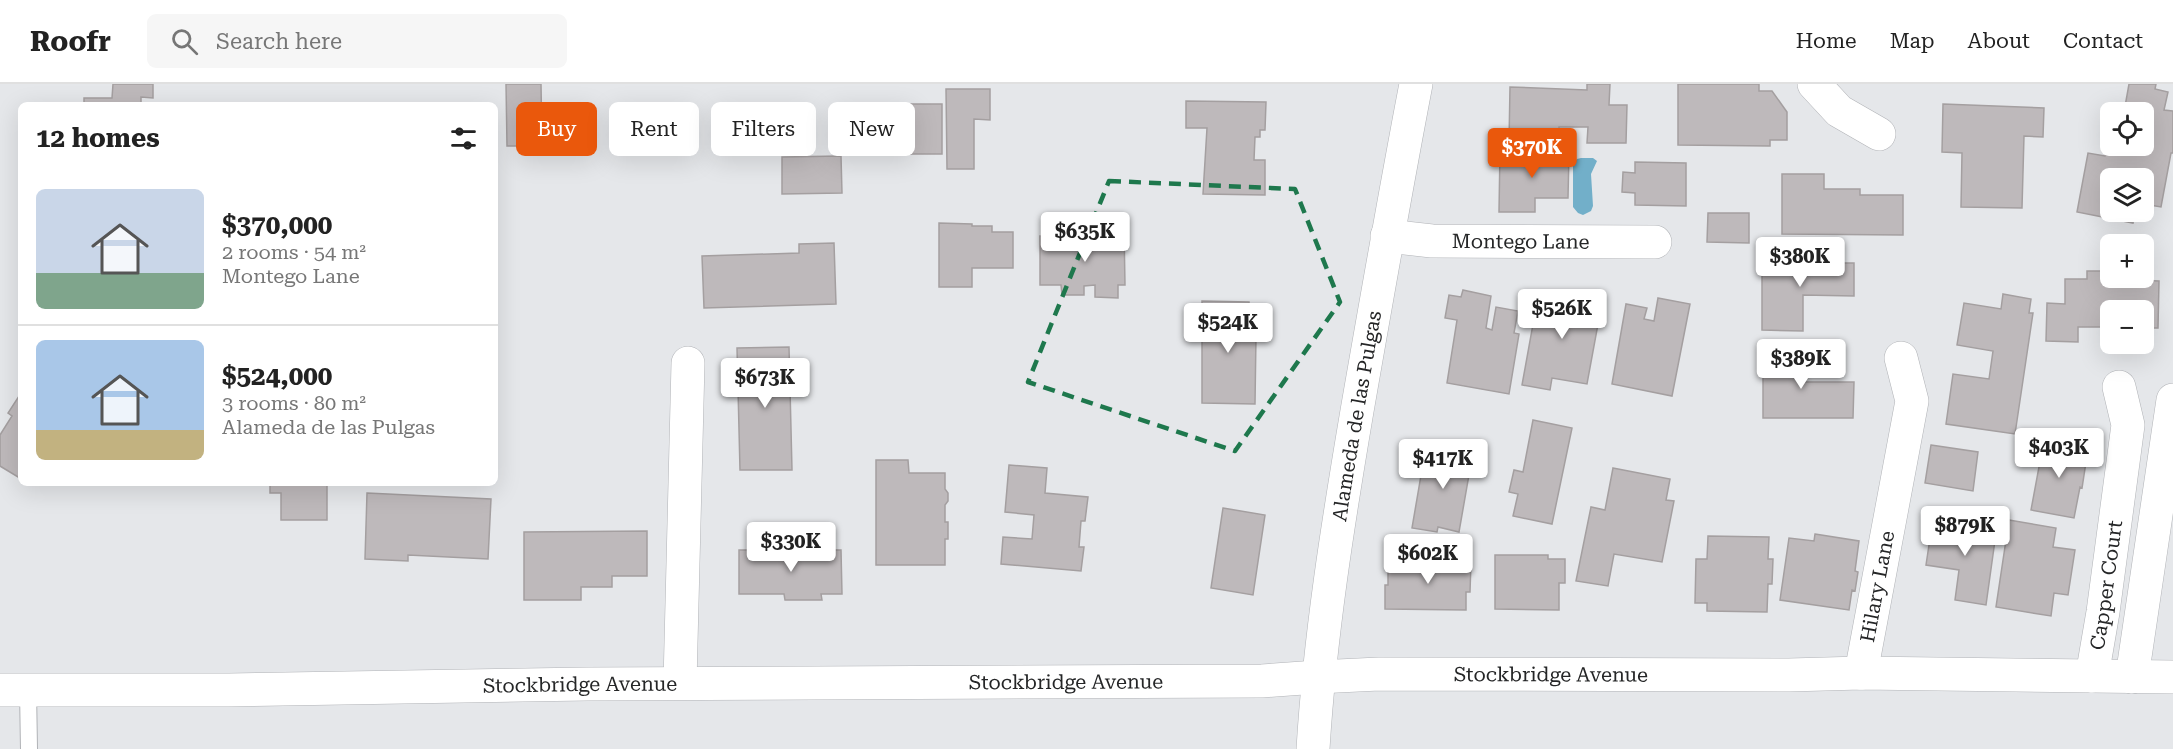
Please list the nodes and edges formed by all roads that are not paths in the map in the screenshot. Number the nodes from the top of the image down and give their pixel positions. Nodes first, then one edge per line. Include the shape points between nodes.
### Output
1 (1416, 84) edge
2 (1814, 84) edge
3 (1880, 134) dead end
4 (1387, 236) junction
5 (1655, 242) dead end
6 (1901, 358) dead end
7 (688, 363) dead end
8 (2119, 387) dead end
9 (2173, 400) edge
10 (1861, 673) junction
11 (2092, 676) junction
12 (1317, 677) junction
13 (2132, 677) junction
14 (2173, 677) edge
15 (681, 683) junction
16 (14, 690) edge
17 (29, 749) edge
18 (1313, 749) edge

1 - 4 street, Alameda de las Pulgas
2 - 3 street via 1839,111
4 - 5 street, Montego Lane via 1432,241
4 - 12 street, Alameda de las Pulgas via 1337,529
6 - 10 street, Hilary Lane via 1912,401
7 - 15 street
8 - 11 street, Capper Court via 2128,425
9 - 13 street
10 - 11 street, Stockbridge Avenue
10 - 12 street, Stockbridge Avenue
11 - 13 street, Stockbridge Avenue
12 - 15 street, Stockbridge Avenue via 1262,681
12 - 18 street, Alameda de las Pulgas
13 - 14 street, Stockbridge Avenue
15 - 16 street, Stockbridge Avenue
16 - 17 lane

